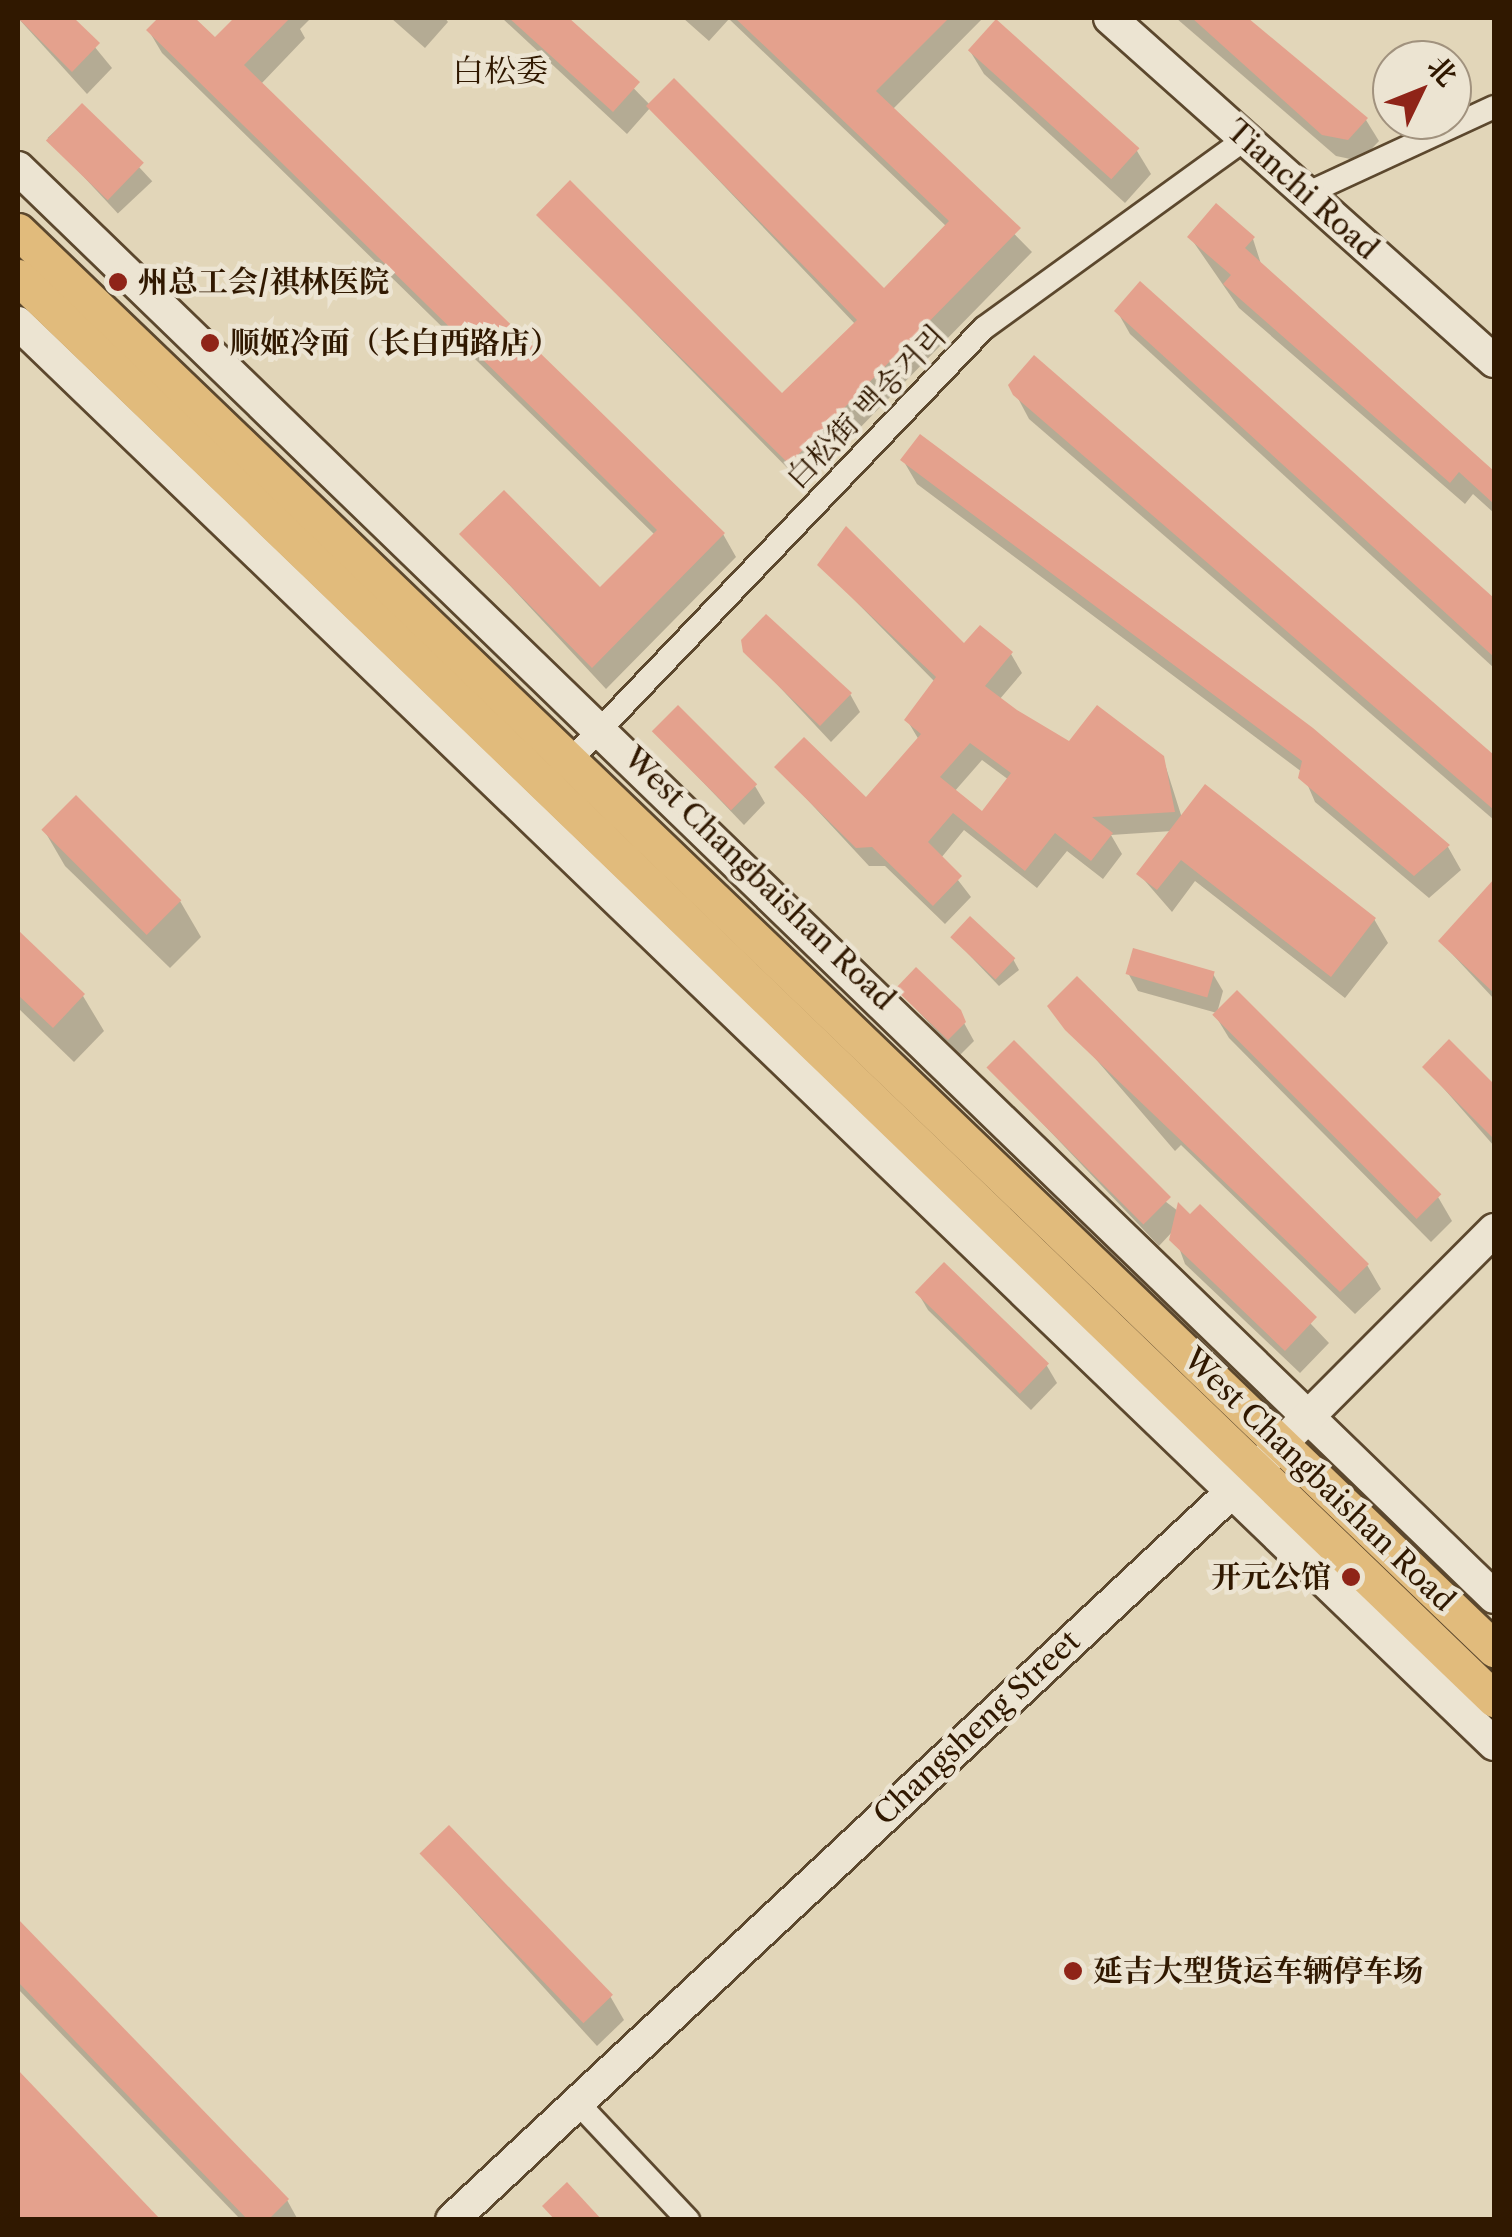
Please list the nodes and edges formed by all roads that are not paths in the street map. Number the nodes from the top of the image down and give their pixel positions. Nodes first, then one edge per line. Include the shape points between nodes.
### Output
1 (1110, 18) edge
2 (1494, 107) edge
3 (1244, 140) junction
4 (18, 168) edge
5 (1306, 194) junction
6 (18, 231) edge
7 (18, 277) edge
8 (18, 324) edge
9 (1494, 361) edge
10 (602, 727) junction
11 (570, 761) junction
12 (1494, 1230) edge
13 (1308, 1409) junction
14 (1282, 1443) junction
15 (1241, 1484) junction
16 (1494, 1597) edge
17 (1494, 1649) edge
18 (1494, 1699) edge
19 (1494, 1744) edge
20 (575, 2100) junction
21 (452, 2220) edge
22 (688, 2220) edge

1 - 3 street, Tianchi Road
2 - 5 street
3 - 5 street, Tianchi Road
3 - 10 street, 白松街 백송거리 via 984,328
4 - 10 street, West Changbaishan Road
5 - 9 street, Tianchi Road
6 - 11 main road, West Changbaishan Road
7 - 15 main road, West Changbaishan Road
8 - 15 street, West Changbaishan Road
10 - 11 street, 白松街 백송거리
10 - 13 street, West Changbaishan Road
11 - 14 main road, West Changbaishan Road
12 - 13 street, Changsheng Street
13 - 14 street, Changsheng Street
13 - 16 street, West Changbaishan Road
14 - 15 street, Changsheng Street
14 - 17 main road, West Changbaishan Road
15 - 18 main road, West Changbaishan Road
15 - 19 street, West Changbaishan Road
15 - 20 street, Changsheng Street
20 - 21 street, Changsheng Street
20 - 22 street

